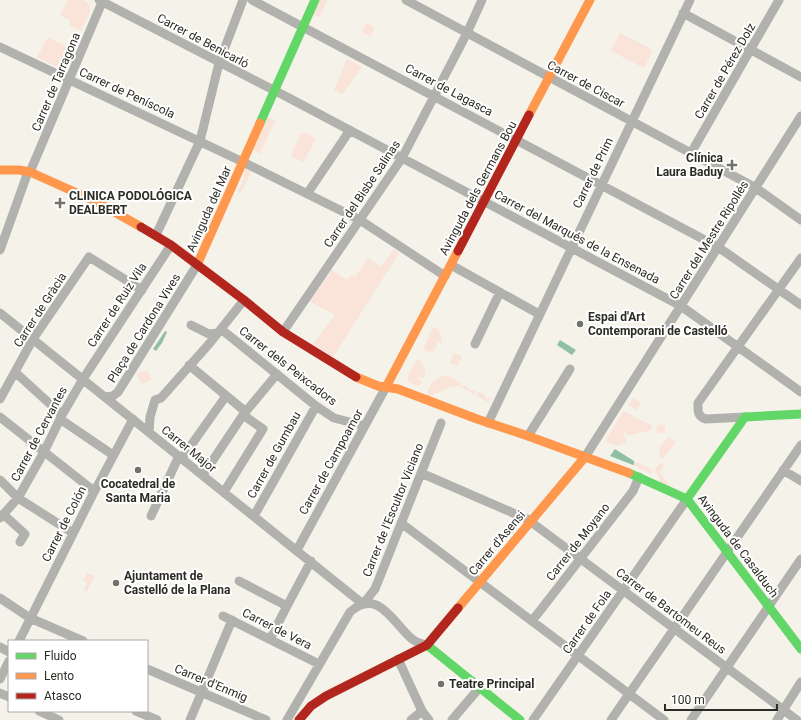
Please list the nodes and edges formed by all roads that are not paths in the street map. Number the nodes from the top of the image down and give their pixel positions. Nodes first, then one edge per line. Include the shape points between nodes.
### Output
1 (243, 0) edge
2 (252, 0) edge
3 (315, 0) edge
4 (406, 0) edge
5 (482, 0) edge
6 (590, 0) edge
7 (690, 0) edge
8 (779, 0) edge
9 (102, 1) edge
10 (683, 13) junction
11 (303, 26) junction
12 (467, 33) junction
13 (2, 47) edge
14 (751, 49) junction
15 (0, 57) edge
16 (219, 63) junction
17 (550, 77) junction
18 (801, 77) edge
19 (70, 80) junction
20 (274, 91) junction
21 (434, 96) junction
22 (801, 116) edge
23 (631, 121) junction
24 (350, 130) junction
25 (517, 140) junction
26 (200, 141) junction
27 (691, 154) junction
28 (402, 158) junction
29 (243, 162) junction
30 (0, 164) edge
31 (0, 170) edge
32 (26, 172) junction
33 (601, 185) junction
34 (756, 188) junction
35 (308, 194) junction
36 (483, 201) junction
37 (360, 220) junction
38 (801, 220) edge
39 (156, 236) junction
40 (171, 245) junction
41 (718, 247) junction
42 (571, 248) junction
43 (0, 250) edge
44 (801, 258) edge
45 (198, 265) junction
46 (451, 265) junction
47 (445, 276) junction
48 (779, 289) junction
49 (142, 290) junction
50 (500, 292) junction
51 (244, 300) junction
52 (801, 305) edge
53 (681, 306) junction
54 (0, 313) edge
55 (539, 314) junction
56 (191, 326) dead end
57 (220, 331) junction
58 (283, 332) junction
59 (33, 339) junction
60 (475, 344) dead end
61 (738, 347) junction
62 (189, 366) junction
63 (570, 369) dead end
64 (15, 372) junction
65 (277, 374) junction
66 (83, 379) junction
67 (386, 387) junction
68 (801, 392) edge
69 (226, 396) junction
70 (106, 397) junction
71 (0, 399) edge
72 (316, 406) junction
73 (244, 413) junction
74 (801, 414) edge
75 (0, 417) edge
76 (61, 417) junction
77 (745, 417) junction
78 (132, 419) junction
79 (441, 423) dead end
80 (488, 423) junction
81 (365, 426) junction
82 (149, 432) junction
83 (528, 436) junction
84 (801, 445) edge
85 (44, 452) junction
86 (113, 455) junction
87 (181, 457) junction
88 (585, 457) junction
89 (784, 470) junction
90 (421, 473) junction
91 (203, 475) junction
92 (639, 477) junction
93 (0, 480) edge
94 (801, 481) edge
95 (94, 491) junction
96 (224, 492) junction
97 (18, 498) junction
98 (688, 499) junction
99 (2, 516) edge
100 (151, 516) dead end
101 (254, 516) junction
102 (531, 522) junction
103 (401, 523) junction
104 (73, 532) junction
105 (20, 542) dead end
106 (296, 550) junction
107 (727, 552) junction
108 (580, 559) junction
109 (801, 559) edge
110 (311, 561) junction
111 (239, 581) dead end
112 (480, 582) junction
113 (623, 591) junction
114 (0, 598) edge
115 (363, 604) junction
116 (286, 606) junction
117 (768, 606) junction
118 (30, 618) junction
119 (532, 621) junction
120 (674, 628) junction
121 (270, 639) junction
122 (19, 640) edge
123 (81, 640) edge
124 (427, 645) junction
125 (801, 649) edge
126 (578, 655) junction
127 (398, 659) junction
128 (8, 663) edge
129 (319, 664) junction
130 (726, 667) junction
131 (148, 669) edge
132 (0, 679) edge
133 (801, 682) edge
134 (480, 687) junction
135 (202, 692) junction
136 (629, 694) junction
137 (422, 710) junction
138 (784, 710) junction
139 (41, 712) edge
140 (138, 712) edge
141 (59, 720) edge
142 (157, 720) edge
143 (190, 720) edge
144 (266, 720) edge
145 (287, 720) edge
146 (299, 720) edge
147 (411, 720) edge
148 (429, 720) edge
149 (452, 720) edge
150 (520, 720) edge
151 (533, 720) edge
152 (611, 720) edge
153 (664, 720) edge
154 (691, 720) edge
155 (777, 720) edge
156 (797, 720) edge

1 - 16 street
2 - 11 street
3 - 11 street, Avinguda del Mar
4 - 12 street, Carrer de Ciscar
5 - 12 street, Carrer del Bisbe Salinas
6 - 17 street, Avinguda dels Germans Bou
7 - 10 street, Carrer de Prim
8 - 14 street, Carrer de Pérez Dolz
9 - 16 street, Carrer de Benicarló
9 - 19 street, Carrer de Tarragona
10 - 14 street
10 - 23 street, Carrer de Prim
11 - 20 street, Avinguda del Mar
11 - 21 street, Carrer de Lagasca
12 - 17 street, Carrer de Ciscar
12 - 21 street, Carrer del Bisbe Salinas
13 - 15 street
13 - 19 street, Carrer de Peníscola
14 - 18 street
14 - 27 street, Carrer de Pérez Dolz
16 - 20 street, Carrer de Benicarló
16 - 26 street
17 - 23 street, Carrer de Ciscar
17 - 25 street, Avinguda dels Germans Bou
19 - 26 street, Carrer de Peníscola
19 - 32 street, Carrer de Tarragona
20 - 24 street, Carrer del Marqués de la Ensenada
20 - 29 street, Avinguda del Mar
21 - 25 street, Carrer de Lagasca
21 - 28 street, Carrer del Bisbe Salinas
22 - 34 street, Carrer del Mestre Ripollés
23 - 27 street, Carrer de Ciscar
23 - 33 street, Carrer de Prim
24 - 28 street, Carrer del Marqués de la Ensenada
24 - 35 street
25 - 33 street, Carrer de Lagasca
25 - 36 street, Avinguda dels Germans Bou
26 - 29 street, Carrer de Peníscola
26 - 39 street
27 - 34 street, Carrer de Ciscar
28 - 36 street, Carrer del Marqués de la Ensenada
28 - 37 street, Carrer del Bisbe Salinas
29 - 35 street, Avinguda del Mar
29 - 45 street, Avinguda del Mar
30 - 32 street
31 - 32 street
32 - 39 street, Avinguda de Casalduch via 97,202
32 - 43 street, Carrer de Tarragona
33 - 41 street, Carrer de Lagasca
33 - 42 street, Carrer de Prim
34 - 38 street, Carrer de Ciscar
34 - 41 street, Carrer del Mestre Ripollés
35 - 37 street, Avinguda del Mar
36 - 42 street, Carrer del Marqués de la Ensenada
36 - 46 street, Avinguda dels Germans Bou
37 - 47 street, Avinguda del Mar
37 - 58 street, Carrer del Bisbe Salinas
39 - 40 street, Avinguda de Casalduch
40 - 45 street, Avinguda de Casalduch
40 - 49 street, Carrer de Ruiz Vila
41 - 48 street, Carrer de Lagasca
41 - 53 street, Carrer del Mestre Ripollés
42 - 53 street, Carrer del Marqués de la Ensenada
42 - 55 street, Carrer de Prim
44 - 48 street
45 - 51 street, Avinguda de Casalduch
45 - 70 street, Plaça de Cardona Vives via 118,392
46 - 47 street, Avinguda dels Germans Bou
46 - 50 street
47 - 67 street, Avinguda dels Germans Bou
48 - 52 street, Carrer de Lagasca
48 - 61 street
49 - 59 street, Carrer de Gràcia via 89,257
49 - 66 street, Carrer de Ruiz Vila
50 - 55 street
50 - 60 street
51 - 57 street
51 - 58 street, Avinguda de Casalduch
53 - 61 street, Carrer del Marqués de la Ensenada
53 - 88 street, Carrer del Mestre Ripollés
54 - 59 street, Carrer Major
55 - 80 street, Carrer de Prim
56 - 57 street via 210,334
57 - 62 street
57 - 65 street, Carrer dels Peixcadors
58 - 67 street, Avinguda de Casalduch via 355,377
59 - 64 street, Carrer de Gràcia
59 - 66 street, Carrer Major
61 - 68 street, Carrer del Marqués de la Ensenada
61 - 77 street via 698,403 698,413 701,418 706,419
62 - 69 street
62 - 82 street via 161,398 155,400
63 - 83 street
64 - 71 street, Carrer de Gràcia
64 - 76 street
65 - 72 street, Carrer dels Peixcadors
65 - 73 street
66 - 70 street, Carrer Major
66 - 76 street, Carrer de Cervantes
67 - 80 street, Avinguda de Casalduch via 398,389
67 - 81 street, Carrer de Campoamor
69 - 73 street
69 - 87 street
70 - 78 street, Carrer Major
72 - 81 street, Carrer dels Peixcadors via 334,418
72 - 101 street, Carrer de Gumbau
73 - 91 street
73 - 96 street via 263,429
74 - 77 street
75 - 85 street
76 - 85 street, Carrer de Cervantes
76 - 86 street
77 - 98 street
78 - 82 street, Carrer Major
78 - 86 street, Carrer de Colón
79 - 90 street, Carrer de l'Escultor Viciano
80 - 83 street, Avinguda de Casalduch
81 - 106 street, Carrer de Campoamor
82 - 87 street, Carrer Major
83 - 88 street, Avinguda de Casalduch
84 - 89 street
85 - 95 street
85 - 97 street, Carrer de Cervantes
86 - 95 street, Carrer de Colón
87 - 91 street, Carrer Major
87 - 100 street
88 - 92 street, Avinguda de Casalduch
88 - 102 street, Carrer d'Asensi
89 - 94 street
89 - 107 street
90 - 102 street, Carrer de Bartomeu Reus
90 - 103 street, Carrer de l'Escultor Viciano
91 - 96 street, Carrer Major
92 - 98 street, Avinguda de Casalduch
92 - 108 street, Carrer de Moyano via 633,491
93 - 97 street
95 - 104 street, Carrer de Colón
96 - 101 street, Carrer Major
97 - 99 street, Carrer de Cervantes
97 - 104 street
98 - 107 street, Avinguda de Casalduch
98 - 113 street, Carrer de Fola
99 - 105 street via 25,534
101 - 106 street, Carrer Major
102 - 108 street, Carrer de Bartomeu Reus
102 - 112 street, Carrer d'Asensi
103 - 112 street
103 - 115 street, Carrer de l'Escultor Viciano via 375,589
104 - 118 street, Carrer de Colón
106 - 110 street, Carrer Major
107 - 117 street, Avinguda de Casalduch
107 - 120 street
108 - 113 street, Carrer de Bartomeu Reus
108 - 119 street, Carrer de Moyano
109 - 117 street
110 - 115 street, Carrer Major
110 - 116 street
111 - 116 street
112 - 119 street
112 - 124 street, Carrer d'Asensi
113 - 120 street, Carrer de Bartomeu Reus
113 - 126 street, Carrer de Fola
114 - 118 street
115 - 124 street via 378,605 413,640
115 - 129 street, Carrer de l'Escultor Viciano via 350,612
116 - 121 street
117 - 125 street, Avinguda de Casalduch
117 - 130 street
118 - 122 street, Carrer de Colón
118 - 123 street
119 - 126 street
120 - 130 street, Carrer de Bartomeu Reus
120 - 136 street
121 - 129 street, Carrer de Vera
121 - 135 street, Carrer de Vera via 228,618
124 - 127 street
124 - 134 street
126 - 136 street
126 - 151 street, Carrer de Fola
127 - 137 street
127 - 146 street via 319,700
128 - 132 street
129 - 145 street, Carrer de l'Escultor Viciano
130 - 138 street, Carrer de Bartomeu Reus
130 - 154 street
131 - 135 street, Carrer d'Enmig
133 - 138 street
134 - 149 street
134 - 150 street
135 - 143 street
135 - 144 street, Carrer d'Enmig
136 - 152 street
136 - 153 street
137 - 147 street
137 - 148 street
138 - 155 street
138 - 156 street, Carrer de Bartomeu Reus
139 - 141 street
140 - 142 street

